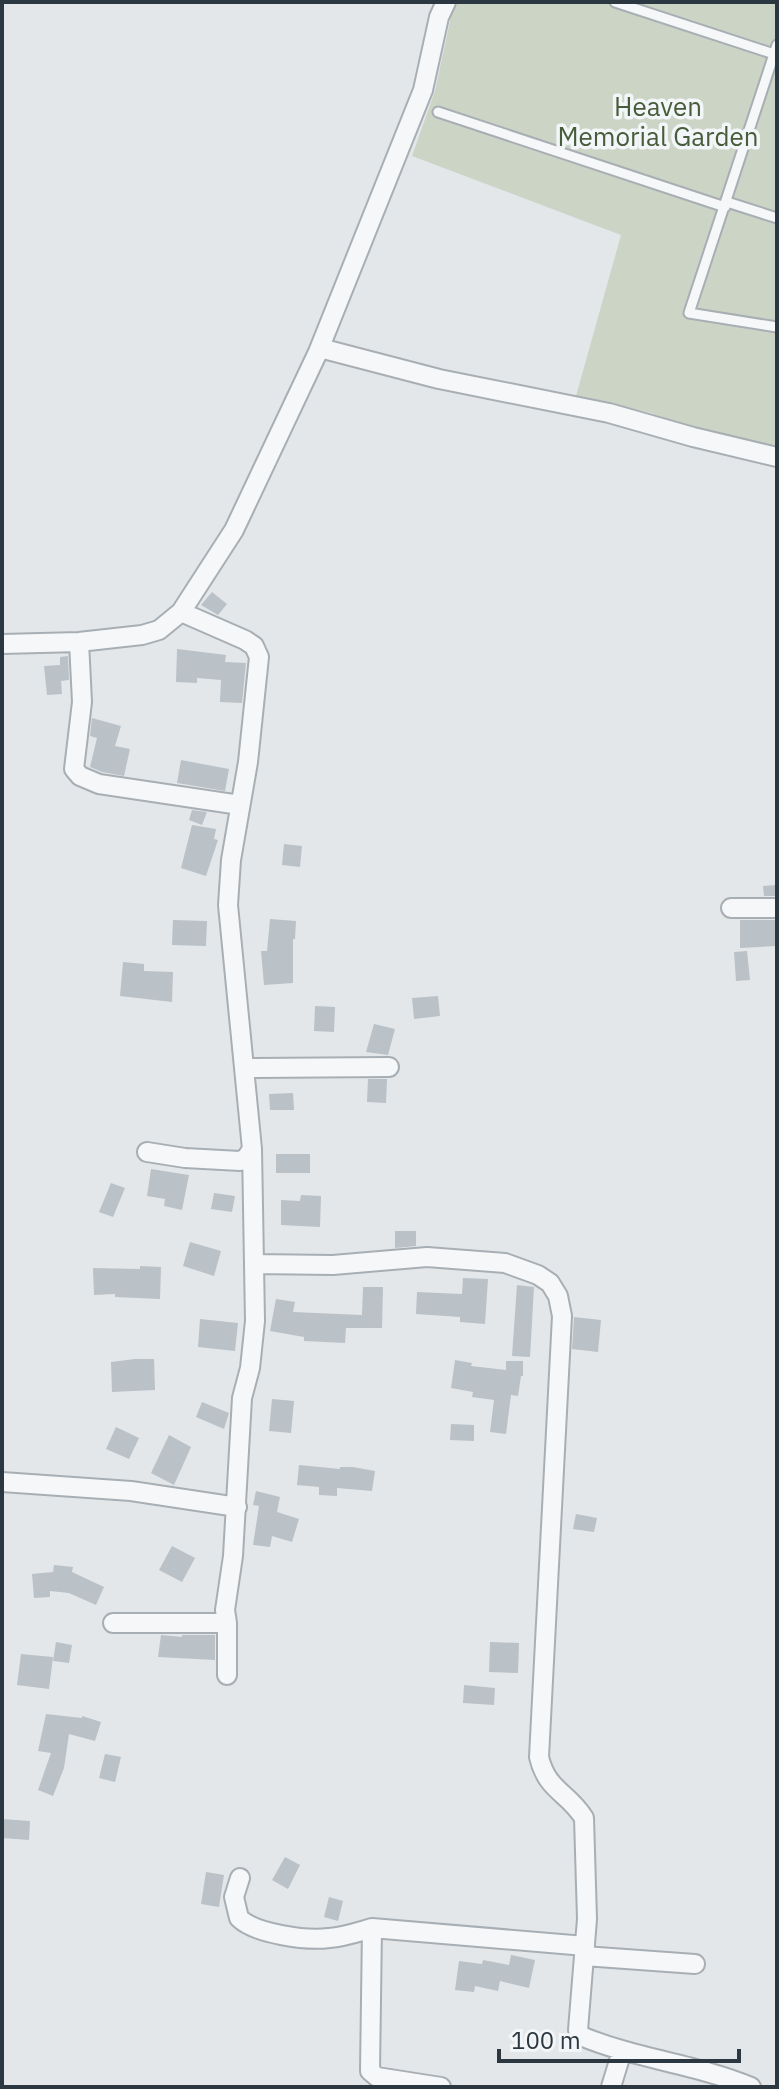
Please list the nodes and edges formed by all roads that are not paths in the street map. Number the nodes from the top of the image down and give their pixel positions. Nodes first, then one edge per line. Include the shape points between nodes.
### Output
1 (446, 2) edge
2 (615, 2) edge
3 (776, 52) edge
4 (438, 112) dead end
5 (726, 204) junction
6 (777, 218) edge
7 (777, 327) edge
8 (320, 348) junction
9 (777, 457) edge
10 (181, 612) junction
11 (79, 642) junction
12 (2, 644) edge
13 (240, 805) junction
14 (731, 908) dead end
15 (777, 908) edge
16 (389, 1067) dead end
17 (244, 1068) junction
18 (252, 1149) junction
19 (147, 1152) dead end
20 (254, 1264) junction
21 (2, 1482) edge
22 (237, 1507) junction
23 (113, 1623) dead end
24 (227, 1623) junction
25 (227, 1675) dead end
26 (240, 1878) dead end
27 (372, 1928) junction
28 (585, 1951) junction
29 (695, 1964) dead end
30 (622, 2051) junction
31 (441, 2087) edge
32 (611, 2087) edge
33 (751, 2087) edge

1 - 8 street via 423,90
2 - 3 lane
3 - 5 lane
4 - 5 lane
5 - 6 lane
5 - 7 lane via 689,313
8 - 9 street
8 - 10 street via 234,530
10 - 11 street via 159,630
10 - 13 street via 245,640 259,657
11 - 12 street
11 - 13 street via 81,712 74,769 80,776 99,784
13 - 17 street via 228,905
14 - 15 street
16 - 17 street
17 - 18 street
18 - 19 street via 240,1161
18 - 20 street
20 - 22 street via 255,1321 242,1398
20 - 28 street via 333,1265 427,1257 505,1263 538,1275 558,1296 560,1390 539,1748 549,1782 584,1818
21 - 22 street via 144,1492
22 - 24 street
23 - 24 street
24 - 25 street
26 - 27 street via 234,1897 239,1918 259,1930 312,1939
27 - 28 street
27 - 31 street via 370,2071 377,2077
28 - 29 street
28 - 30 street via 578,2030 581,2036
30 - 32 street
30 - 33 street

